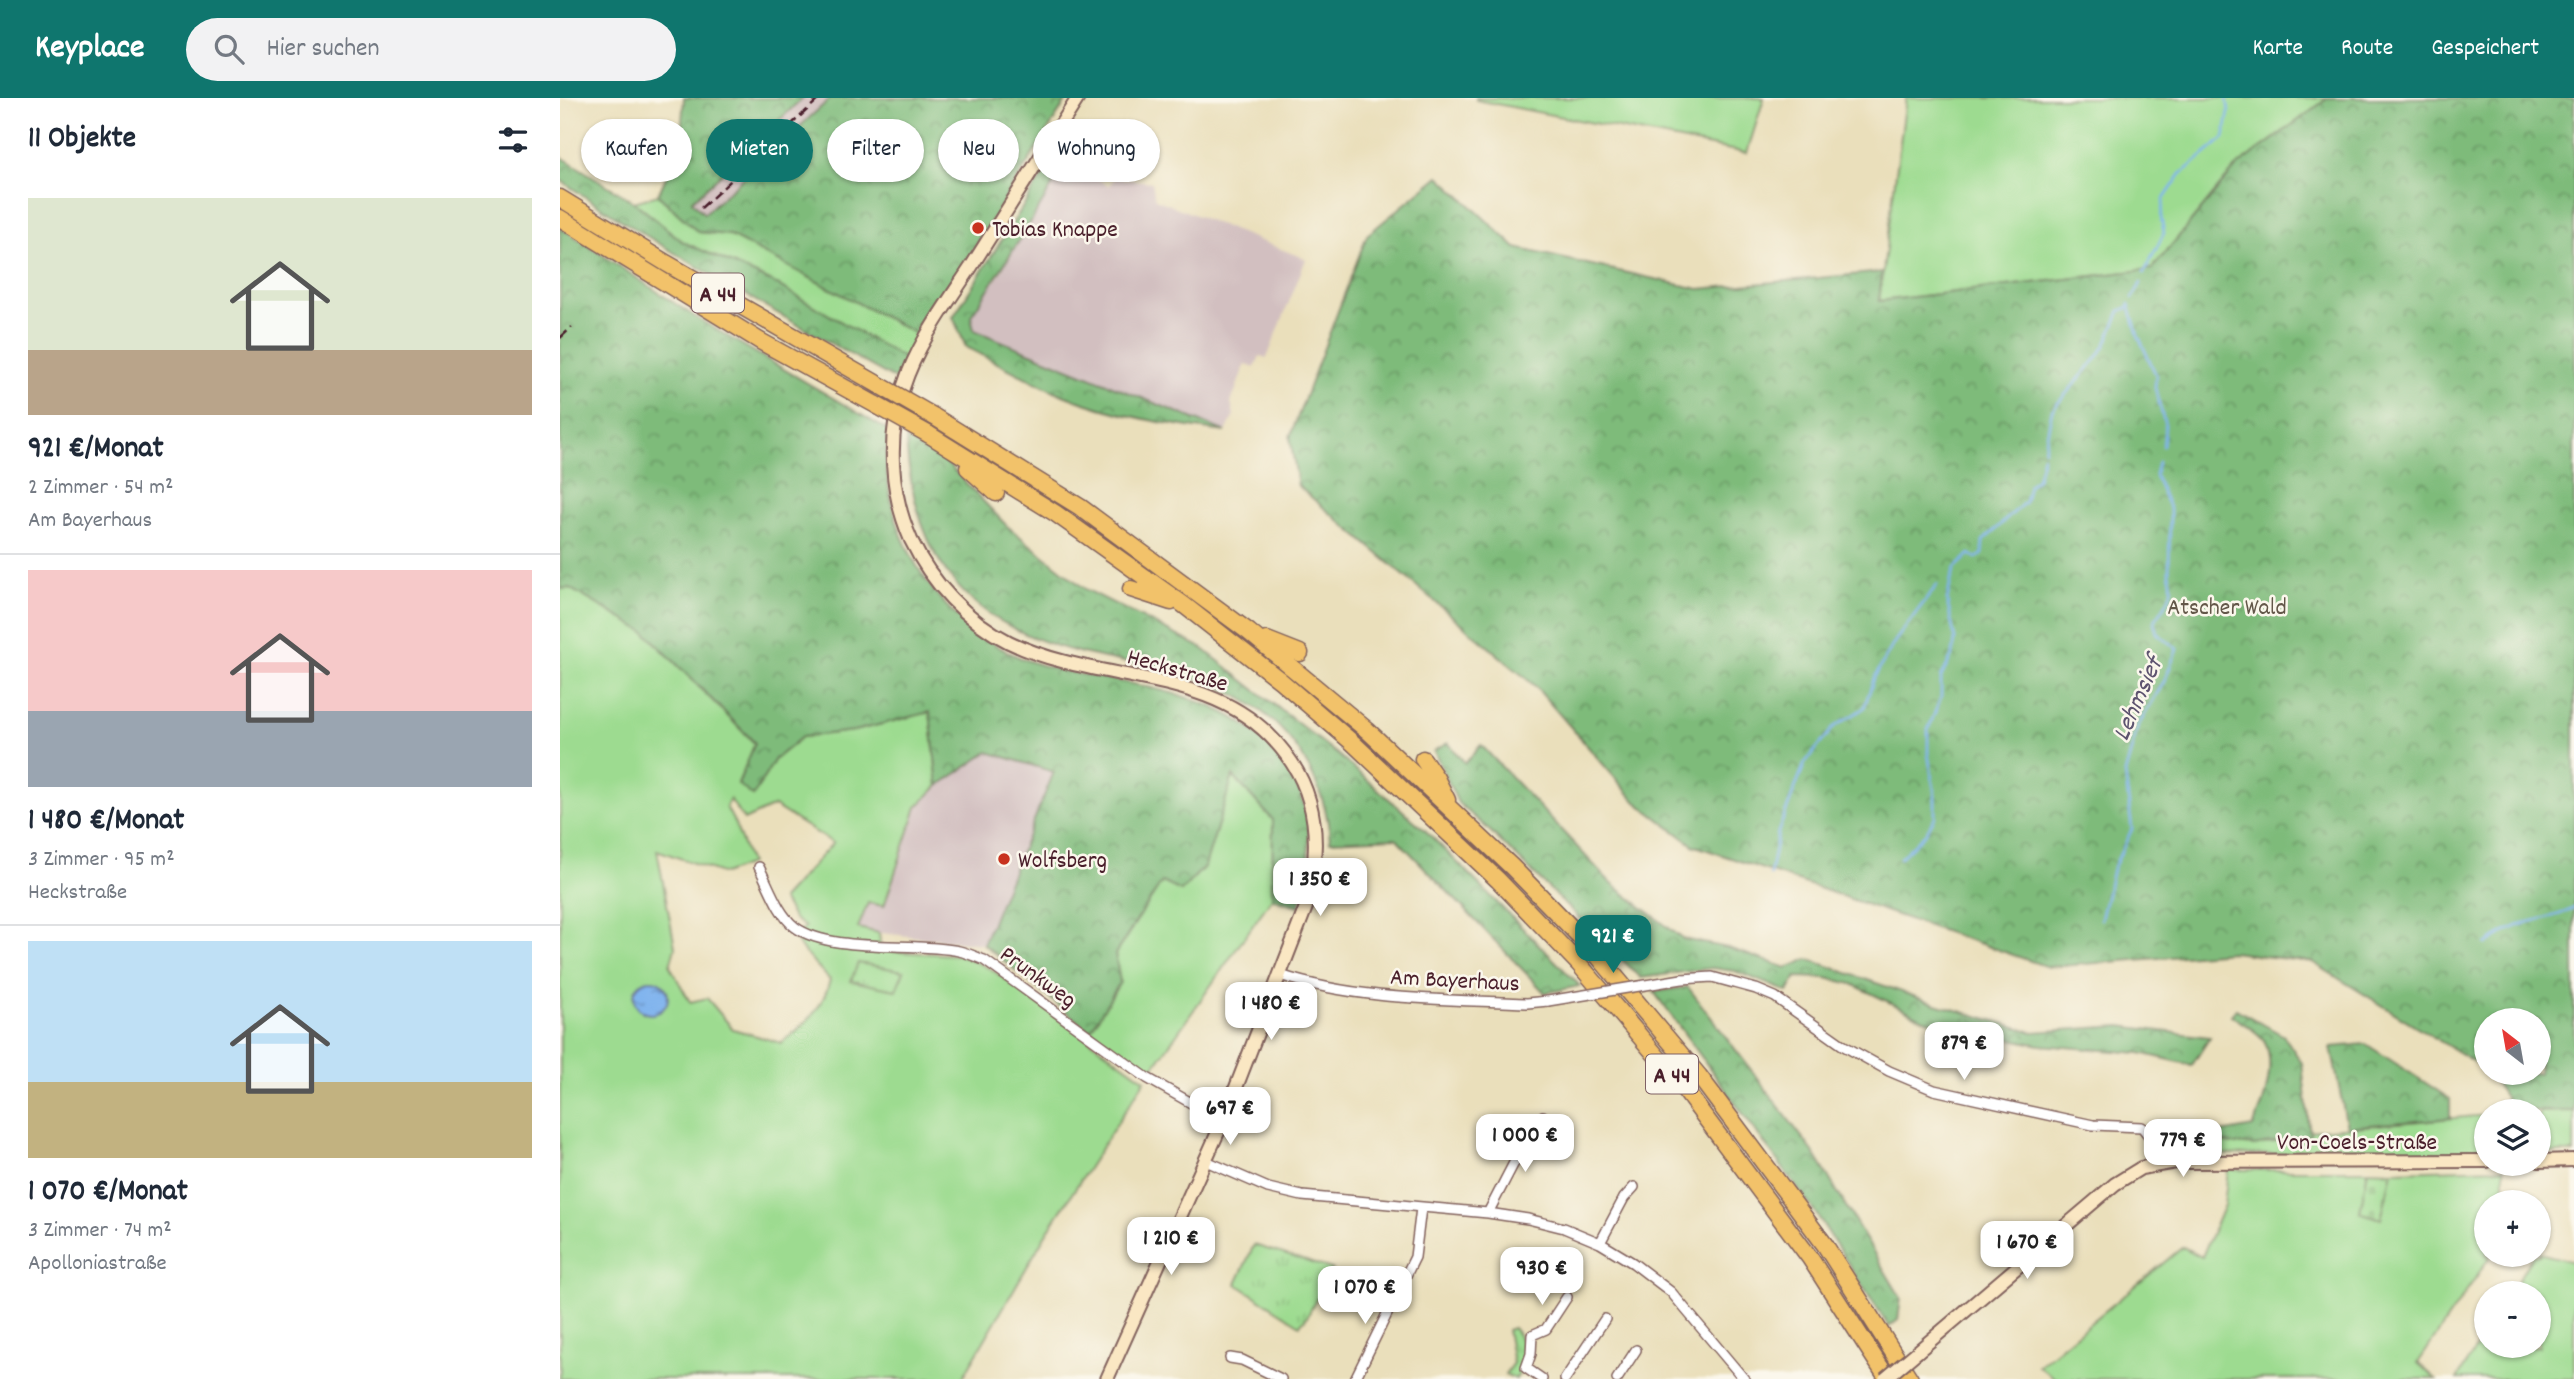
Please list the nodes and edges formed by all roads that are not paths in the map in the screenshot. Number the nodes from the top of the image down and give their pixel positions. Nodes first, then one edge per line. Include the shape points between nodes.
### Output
1 (1078, 98) edge
2 (560, 198) edge
3 (560, 218) edge
4 (944, 444) junction
5 (996, 493) dead end
6 (1131, 589) dead end
7 (1184, 605) junction
8 (1249, 632) junction
9 (1300, 653) dead end
10 (1423, 759) dead end
11 (1451, 808) junction
12 (759, 867) dead end
13 (1280, 975) junction
14 (1543, 1116) dead end
15 (1223, 1121) junction
16 (2574, 1160) edge
17 (1206, 1161) junction
18 (2474, 1161) edge
19 (2551, 1161) edge
20 (2156, 1164) junction
21 (1634, 1187) dead end
22 (1420, 1208) junction
23 (1488, 1213) junction
24 (1600, 1243) junction
25 (1567, 1297) dead end
26 (1605, 1319) dead end
27 (1636, 1350) dead end
28 (1230, 1358) dead end
29 (1107, 1379) edge
30 (1281, 1379) edge
31 (1355, 1379) edge
32 (1542, 1379) edge
33 (1565, 1379) edge
34 (1617, 1379) edge
35 (1744, 1379) edge
36 (1886, 1379) edge
37 (1910, 1379) edge

1 - 13 main road, Heckstraße via 912,364 893,444 898,499 919,557 979,624 1008,642 1052,659 1201,693 1260,724 1281,746 1309,798 1316,850 1306,908
2 - 8 highway, A 44, bridge via 1080,507
3 - 4 highway, A 44, bridge via 760,341
4 - 5 highway
4 - 7 highway, A 44 via 1055,513
6 - 7 highway
7 - 36 highway, A 44 via 1362,752 1579,964 1706,1117 1810,1258
8 - 9 highway
8 - 11 highway, A 44 via 1367,730
10 - 11 highway
11 - 37 highway, A 44 via 1593,950 1699,1076 1825,1245
12 - 15 street, Prunkweg via 796,928 834,941 959,951 985,960 1147,1078
13 - 15 main road, Heckstraße
13 - 20 street, Am Bayerhaus, bridge via 1310,984 1401,996 1527,1003 1712,977 1775,997 1844,1046 1934,1090 2093,1125 2141,1127 2149,1136
14 - 23 street via 1532,1128
15 - 17 main road, Heckstraße
16 - 19 main road
17 - 22 street via 1268,1188 1302,1196
17 - 29 main road, Heckstraße
18 - 20 main road, Von-Coels-Straße
20 - 36 main road, Von-Coels-Straße, bridge via 2115,1184
21 - 24 street
22 - 23 street
22 - 31 street via 1415,1256
23 - 24 street via 1564,1228
24 - 35 street via 1671,1292
25 - 32 street via 1546,1329 1532,1335 1526,1368
26 - 33 street
27 - 34 street
28 - 30 street

